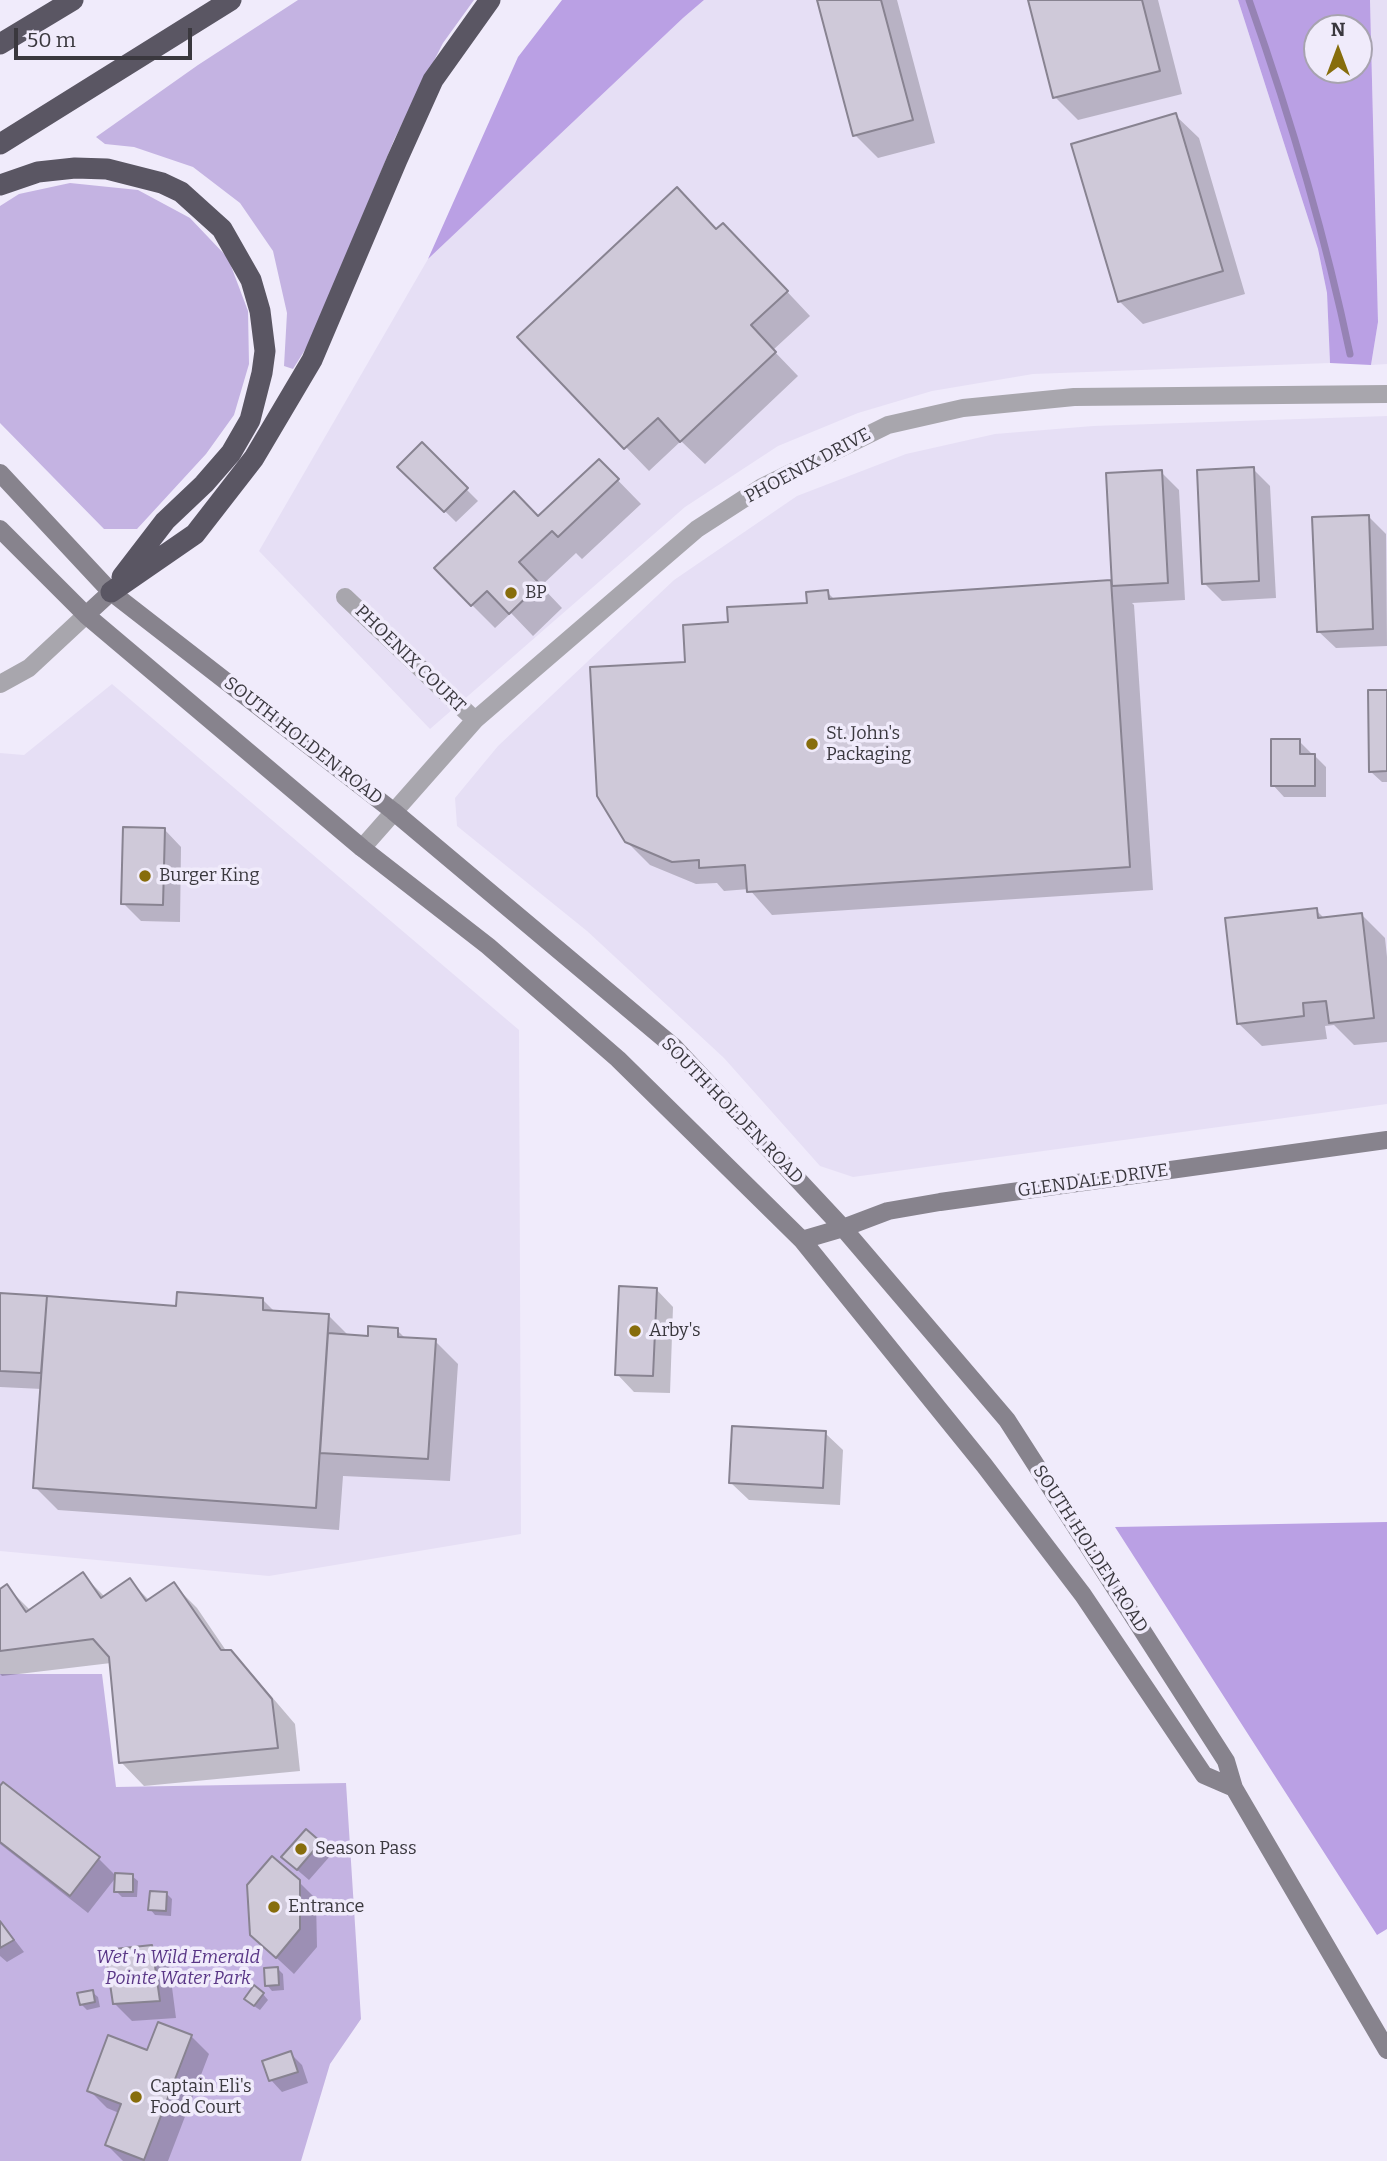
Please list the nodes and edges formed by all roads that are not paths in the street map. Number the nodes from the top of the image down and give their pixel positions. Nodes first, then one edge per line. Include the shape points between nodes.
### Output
1 (74, 0) edge
2 (231, 0) edge
3 (490, 0) edge
4 (0, 44) edge
5 (0, 144) edge
6 (0, 185) edge
7 (1387, 394) edge
8 (0, 473) edge
9 (0, 529) edge
10 (111, 592) junction
11 (345, 597) dead end
12 (86, 615) junction
13 (0, 684) edge
14 (475, 720) junction
15 (393, 811) junction
16 (362, 848) junction
17 (1387, 1140) edge
18 (843, 1228) junction
19 (802, 1240) junction
20 (1234, 1788) junction
21 (1387, 2050) edge

1 - 4 highway
2 - 5 highway
3 - 10 highway via 433,80 313,360 254,458 195,534
6 - 10 highway via 38,172 107,169 181,192 222,229 251,280 260,311 265,351 250,420 231,453 165,521
7 - 14 street, PHOENIX DRIVE via 1074,397 963,408 888,425 762,487 697,529
8 - 10 street, SOUTH HOLDEN ROAD
9 - 12 street, SOUTH HOLDEN ROAD
10 - 12 street
10 - 15 street, SOUTH HOLDEN ROAD
11 - 14 street, PHOENIX COURT
12 - 13 street via 30,668
12 - 16 street, SOUTH HOLDEN ROAD
14 - 15 street, PHOENIX DRIVE
15 - 16 street, PHOENIX DRIVE
15 - 18 street, SOUTH HOLDEN ROAD via 674,1047
16 - 19 street, SOUTH HOLDEN ROAD via 488,946 618,1059
17 - 18 street, GLENDALE DRIVE via 940,1202 888,1211
18 - 19 street, GLENDALE DRIVE
18 - 20 street, SOUTH HOLDEN ROAD via 1007,1420 1226,1761
19 - 20 street, SOUTH HOLDEN ROAD via 1083,1595 1204,1775
20 - 21 street, SOUTH HOLDEN ROAD

